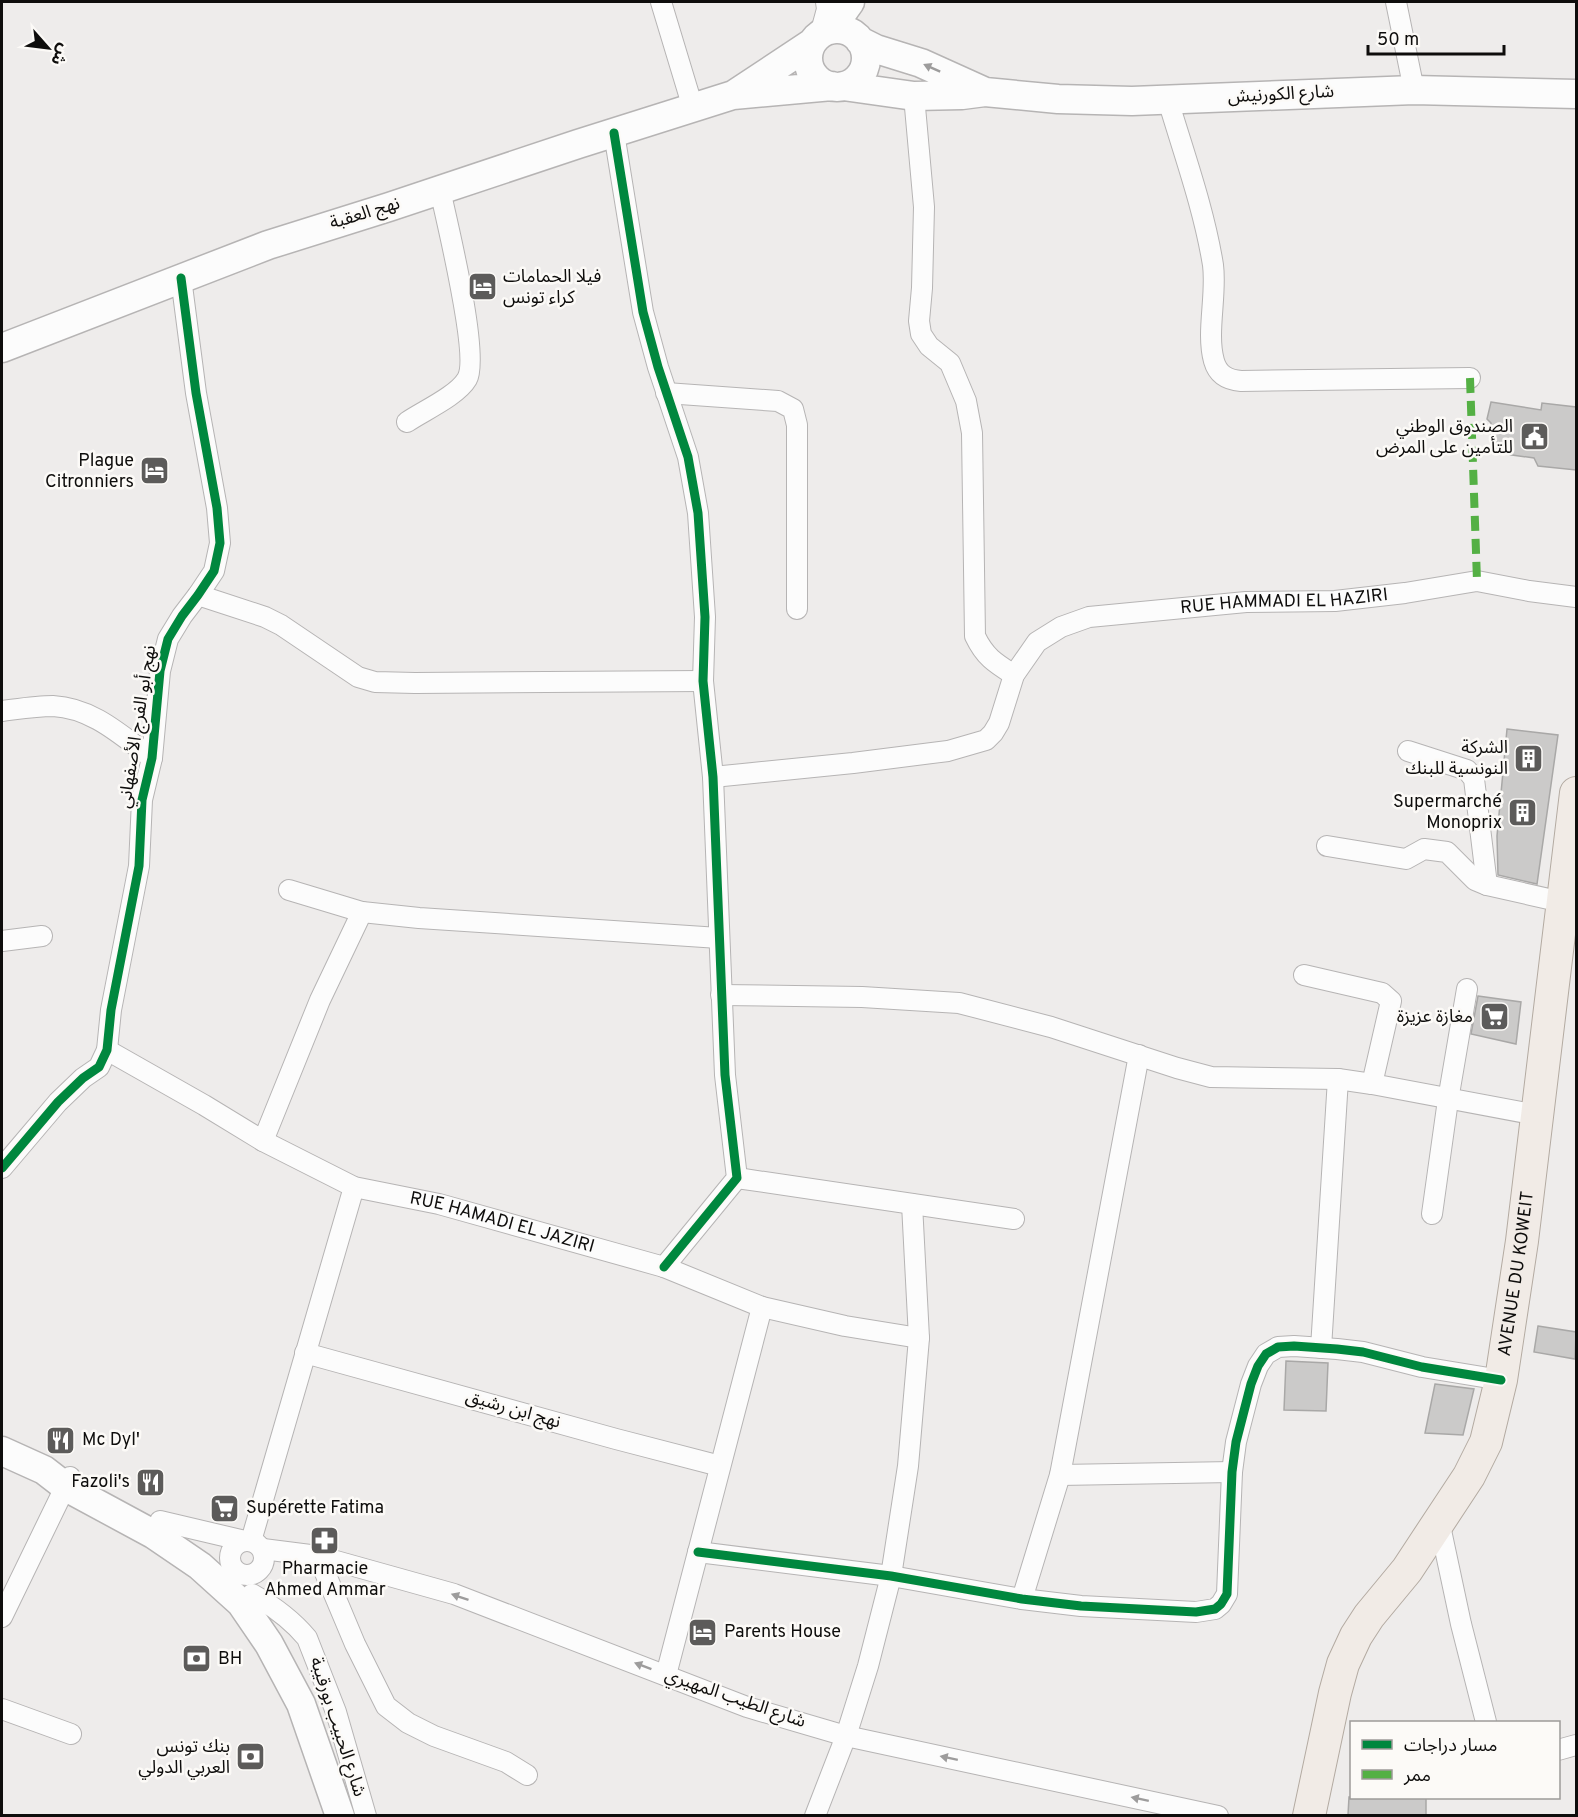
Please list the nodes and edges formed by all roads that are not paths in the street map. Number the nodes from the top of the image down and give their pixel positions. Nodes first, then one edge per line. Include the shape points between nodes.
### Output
1 (661, 2) edge
2 (826, 2) edge
3 (850, 2) edge
4 (859, 2) edge
5 (1396, 2) edge
6 (835, 37) junction
7 (838, 86) junction
8 (1414, 90) junction
9 (985, 92) junction
10 (1576, 94) edge
11 (734, 95) junction
12 (914, 96) junction
13 (1168, 100) junction
14 (693, 108) junction
15 (614, 133) junction
16 (440, 190) junction
17 (181, 278) junction
18 (2, 348) edge
19 (1470, 378) dead end
20 (666, 393) junction
21 (407, 422) dead end
22 (198, 595) junction
23 (1576, 597) edge
24 (797, 609) dead end
25 (1014, 675) junction
26 (703, 681) junction
27 (2, 711) edge
28 (1408, 751) dead end
29 (152, 758) junction
30 (713, 777) junction
31 (1576, 792) edge
32 (1327, 846) dead end
33 (1486, 885) junction
34 (289, 890) dead end
35 (1562, 902) junction
36 (362, 912) junction
37 (42, 936) dead end
38 (719, 938) junction
39 (2, 941) edge
40 (1304, 975) dead end
41 (1467, 989) dead end
42 (721, 995) junction
43 (107, 1050) junction
44 (1139, 1055) junction
45 (1338, 1079) junction
46 (1372, 1084) junction
47 (1448, 1100) junction
48 (1537, 1116) junction
49 (263, 1141) junction
50 (2, 1168) edge
51 (737, 1178) junction
52 (354, 1187) junction
53 (912, 1204) junction
54 (1432, 1214) dead end
55 (1014, 1219) dead end
56 (664, 1267) junction
57 (762, 1307) junction
58 (919, 1338) junction
59 (1321, 1348) junction
60 (305, 1353) junction
61 (1501, 1380) junction
62 (2, 1451) edge
63 (720, 1466) junction
64 (1232, 1472) junction
65 (1059, 1475) junction
66 (60, 1478) junction
67 (160, 1521) junction
68 (1439, 1521) junction
69 (253, 1544) junction
70 (698, 1552) junction
71 (318, 1556) junction
72 (891, 1576) junction
73 (235, 1580) junction
74 (1022, 1599) junction
75 (2, 1617) edge
76 (666, 1675) junction
77 (2, 1709) edge
78 (1486, 1721) edge
79 (71, 1734) dead end
80 (846, 1736) junction
81 (1576, 1745) edge
82 (1560, 1749) edge
83 (527, 1775) dead end
84 (340, 1815) edge
85 (356, 1815) edge
86 (366, 1815) edge
87 (815, 1815) edge
88 (1218, 1815) edge
89 (1309, 1815) edge

1 - 14 street
2 - 6 street
3 - 6 street
4 - 6 street
5 - 8 street
6 - 7 street via 865,56 857,78
6 - 7 street via 808,54 813,75
9 -> 6 street via 921,63
6 - 11 street
7 - 11 street
7 - 12 street
8 - 10 street, شارع الكورنيش
8 - 13 street, شارع الكورنيش
9 - 12 street
9 - 13 street, شارع الكورنيش via 1058,99
11 - 14 street, نهج العقبة
12 - 25 street via 924,207 921,334 950,363 966,401 972,433 975,636 982,651
13 - 19 street via 1213,266 1214,360 1223,376 1241,381
14 - 15 street, نهج العقبة
15 - 16 street, نهج العقبة
15 - 20 street via 643,312
16 - 17 street, نهج العقبة via 268,244
16 - 21 street via 459,275 470,368 468,378 455,391
17 - 18 street, نهج العقبة
17 - 22 street, نهج أبو الفرج الأصفهاني via 220,543 214,571
20 - 24 street via 778,401 793,409 797,425
20 - 26 street via 688,457 698,513 705,617
22 - 26 street via 265,617 358,677 375,682
22 - 29 street, نهج أبو الفرج الأصفهاني via 168,639 160,671
23 - 25 street, RUE HAMMADI EL HAZIRI via 1477,581 1335,601 1246,602 1089,617 1061,627 1037,642
25 - 30 street, RUE HAMMADI EL HAZIRI via 999,723 986,740 976,744 853,763
26 - 30 street
27 - 29 street via 52,706 74,709 106,723
28 - 33 street via 1467,770 1474,779
29 - 43 street, نهج أبو الفرج الأصفهاني via 142,800 139,866
30 - 38 street
31 - 35 main road, AVENUE DU KOWEIT
32 - 33 street via 1406,859 1425,849 1447,852 1475,880
33 - 35 street
34 - 36 street
35 - 48 main road, AVENUE DU KOWEIT
36 - 38 street
36 - 49 street via 320,1000
37 - 39 street
38 - 42 street
40 - 46 street via 1382,993 1390,1001
41 - 47 street
42 - 44 street via 959,1003
42 - 51 street
43 - 49 street, RUE HAMADI EL JAZIRI
43 - 50 street via 99,1067 58,1102
44 - 45 street via 1211,1077
44 - 65 street
45 - 46 street
45 - 59 street
46 - 47 street
47 - 48 street
47 - 54 street
48 - 61 main road, AVENUE DU KOWEIT
49 - 52 street, RUE HAMADI EL JAZIRI
51 - 53 street
51 - 56 street
52 - 56 street, RUE HAMADI EL JAZIRI via 439,1204
52 - 60 street
53 - 55 street
53 - 58 street
56 - 57 street, RUE HAMADI EL JAZIRI
57 - 58 street, RUE HAMADI EL JAZIRI
57 - 63 street
58 - 72 street via 908,1466
59 - 61 street via 1362,1352
59 - 64 street via 1278,1347 1266,1354 1243,1408
60 - 63 street, نهج ابن رشيق
60 - 69 street
61 - 68 main road, AVENUE DU KOWEIT via 1486,1442
62 - 66 street, شارع الحبيب بورقيبة
63 - 70 street
64 - 65 street
64 - 74 street via 1227,1594 1215,1608 1196,1612 1155,1611
65 - 74 street
66 - 67 street, شارع الحبيب بورقيبة
66 - 73 street, شارع الحبيب بورقيبة via 200,1566
66 - 75 street
67 - 69 street, شارع الحبيب بورقيبة
67 - 73 street, شارع الحبيب بورقيبة via 210,1553
68 - 78 street
68 - 89 main road, AVENUE DU KOWEIT via 1407,1570 1369,1616 1343,1664
69 - 71 street, شارع الطيب المهيري
69 - 73 street via 239,1543 231,1553
69 - 73 street via 264,1563 261,1569
70 - 72 street
70 - 76 street
76 -> 71 street, شارع الطيب المهيري via 454,1594
71 - 83 street via 386,1706 434,1736 506,1762
72 - 74 street
72 - 80 street
73 - 84 street, شارع الحبيب بورقيبة via 241,1603 269,1644 301,1704
73 - 85 street, شارع الحبيب بورقيبة via 284,1638 315,1700
73 - 86 street, شارع الحبيب بورقيبة via 307,1638 336,1712
76 - 80 street, شارع الطيب المهيري via 747,1707
77 - 79 street
80 - 87 street
88 -> 80 street, شارع الطيب المهيري
81 - 82 street

